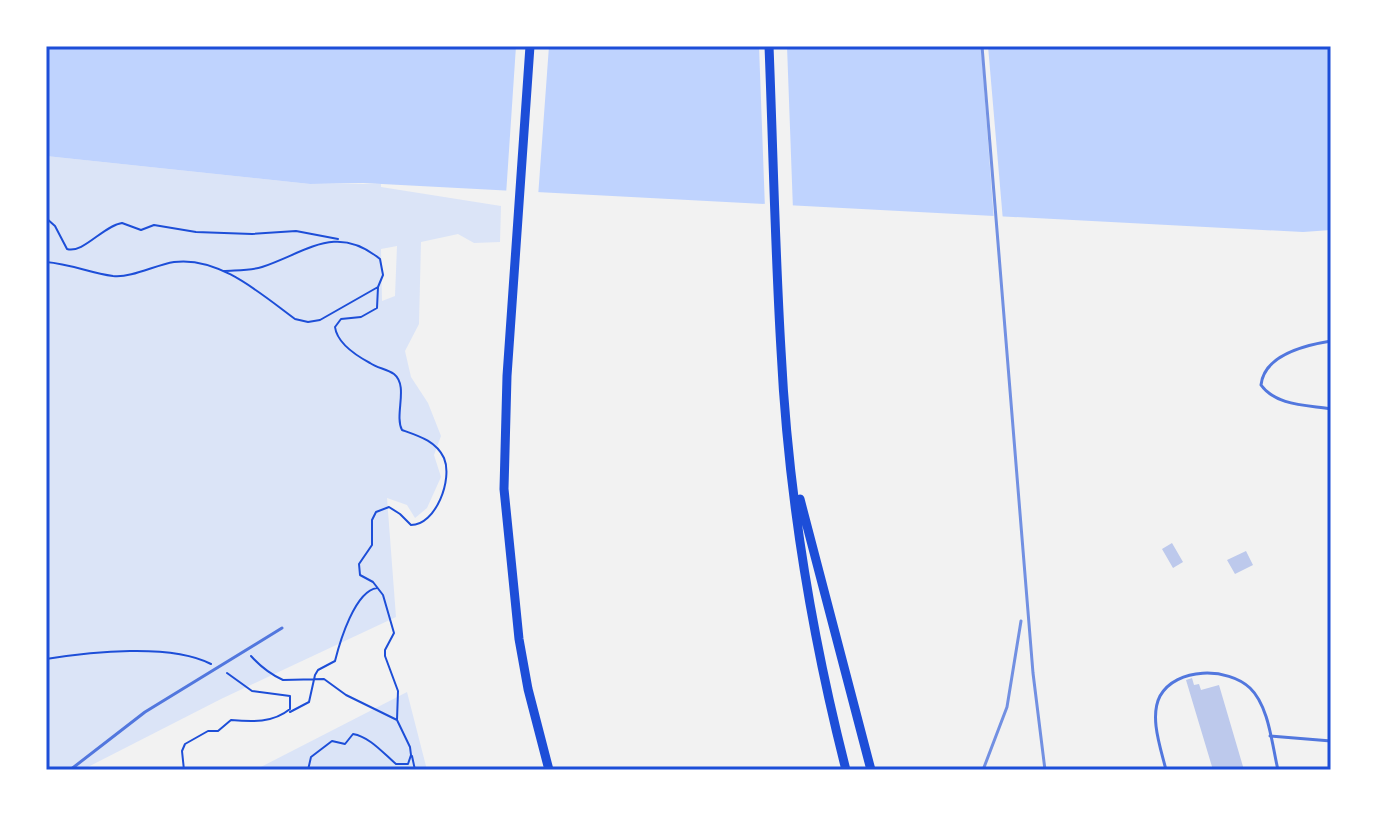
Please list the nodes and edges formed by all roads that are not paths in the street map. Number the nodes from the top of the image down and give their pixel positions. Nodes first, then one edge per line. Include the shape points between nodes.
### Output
1 (530, 46) edge
2 (769, 46) edge
3 (1331, 341) edge
4 (1331, 409) edge
5 (791, 466) junction
6 (282, 628) dead end
7 (1270, 736) junction
8 (1331, 741) edge
9 (70, 770) edge
10 (549, 770) edge
11 (846, 770) edge
12 (871, 770) edge
13 (1166, 770) edge
14 (1278, 770) edge

1 - 10 highway via 504,457 519,639
2 - 5 highway via 781,352
3 - 4 lane via 1283,357 1262,374 1261,385 1277,399
5 - 11 highway via 804,569
5 - 12 highway
6 - 9 lane via 145,712
7 - 8 lane
7 - 13 lane via 1261,703 1250,687 1218,673 1184,677 1160,697 1156,715
7 - 14 lane

